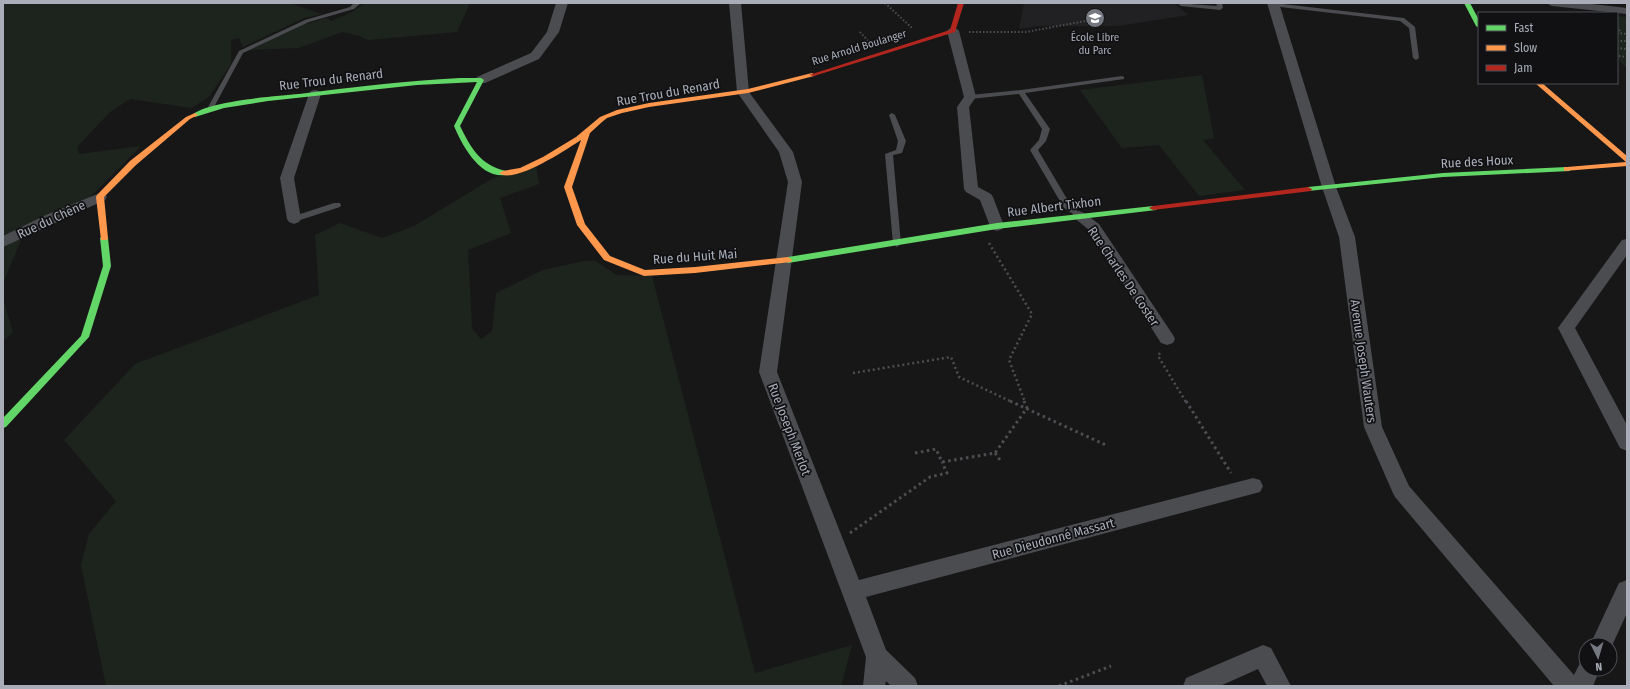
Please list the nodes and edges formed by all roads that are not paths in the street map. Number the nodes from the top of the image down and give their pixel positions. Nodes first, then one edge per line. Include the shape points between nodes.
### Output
1 (358, 3) edge
2 (562, 3) edge
3 (735, 3) edge
4 (961, 3) edge
5 (1180, 3) edge
6 (1219, 3) edge
7 (1467, 3) edge
8 (1552, 3) edge
9 (1274, 4) edge
10 (1627, 11) edge
11 (1478, 24) edge
12 (953, 32) junction
13 (1416, 58) dead end
14 (1122, 78) dead end
15 (481, 80) junction
16 (1539, 84) edge
17 (743, 92) junction
18 (1021, 92) junction
19 (315, 94) junction
20 (970, 97) junction
21 (210, 109) junction
22 (892, 115) dead end
23 (587, 133) junction
24 (1627, 160) edge
25 (1627, 164) edge
26 (1329, 187) junction
27 (100, 197) junction
28 (337, 205) dead end
29 (1079, 216) junction
30 (294, 219) joint
31 (997, 226) junction
32 (3, 242) edge
33 (897, 244) junction
34 (1627, 244) edge
35 (784, 261) junction
36 (1167, 339) road end
37 (3, 424) edge
38 (1627, 443) edge
39 (1246, 487) road end
40 (1627, 590) edge
41 (853, 591) junction
42 (1605, 637) edge
43 (877, 657) junction
44 (874, 686) edge
45 (908, 686) edge
46 (1194, 686) edge
47 (1280, 686) edge
48 (1569, 686) edge

1 - 21 lane via 352,8 307,21 241,52
2 - 15 street via 553,32 535,56
3 - 17 street
4 - 12 street
5 - 6 lane via 1220,8
7 - 11 street
8 - 10 street
9 - 13 lane via 1402,19 1412,27
9 - 26 street, Avenue Joseph Wauters
12 - 17 street, Rue Arnold Boulanger via 795,80
12 - 20 street
14 - 18 lane
15 - 19 street, Rue Trou du Renard via 393,85
15 - 23 street, Rue Trou du Renard via 457,126 464,142 480,164 496,173 511,174 530,166
16 - 24 street
17 - 23 street, Rue Trou du Renard via 632,109 602,118
17 - 35 street, Rue Joseph Merlot via 786,152 795,182
18 - 20 lane
18 - 29 lane via 1046,129 1042,141 1034,150 1067,206
19 - 21 street, Rue Trou du Renard via 236,103
19 - 30 street via 287,178
20 - 31 street via 963,107 970,189 986,197
21 - 27 street, Rue Trou du Renard via 188,118 133,163
22 - 33 lane via 902,141 899,150 889,154
23 - 35 street, Rue du Huit Mai via 568,187 581,225 607,258 644,273
25 - 26 street, Rue des Houx via 1442,175
26 - 29 street, Rue Albert Tixhon
26 - 48 street, Avenue Joseph Wauters via 1347,237 1373,427 1402,491
27 - 32 street, Rue du Chêne
27 - 37 street via 107,266 85,337
28 - 30 lane
29 - 31 street, Rue Albert Tixhon
29 - 36 street, Rue Charles De Coster via 1094,228
31 - 33 street, Rue Albert Tixhon
33 - 35 street, Rue Albert Tixhon
34 - 38 street via 1566,328
35 - 41 street, Rue Joseph Merlot via 768,372
39 - 41 street, Rue Dieudonné Massart
40 - 42 street
41 - 43 street, Rue Joseph Merlot
43 - 44 street
43 - 45 street
46 - 47 street via 1263,656

